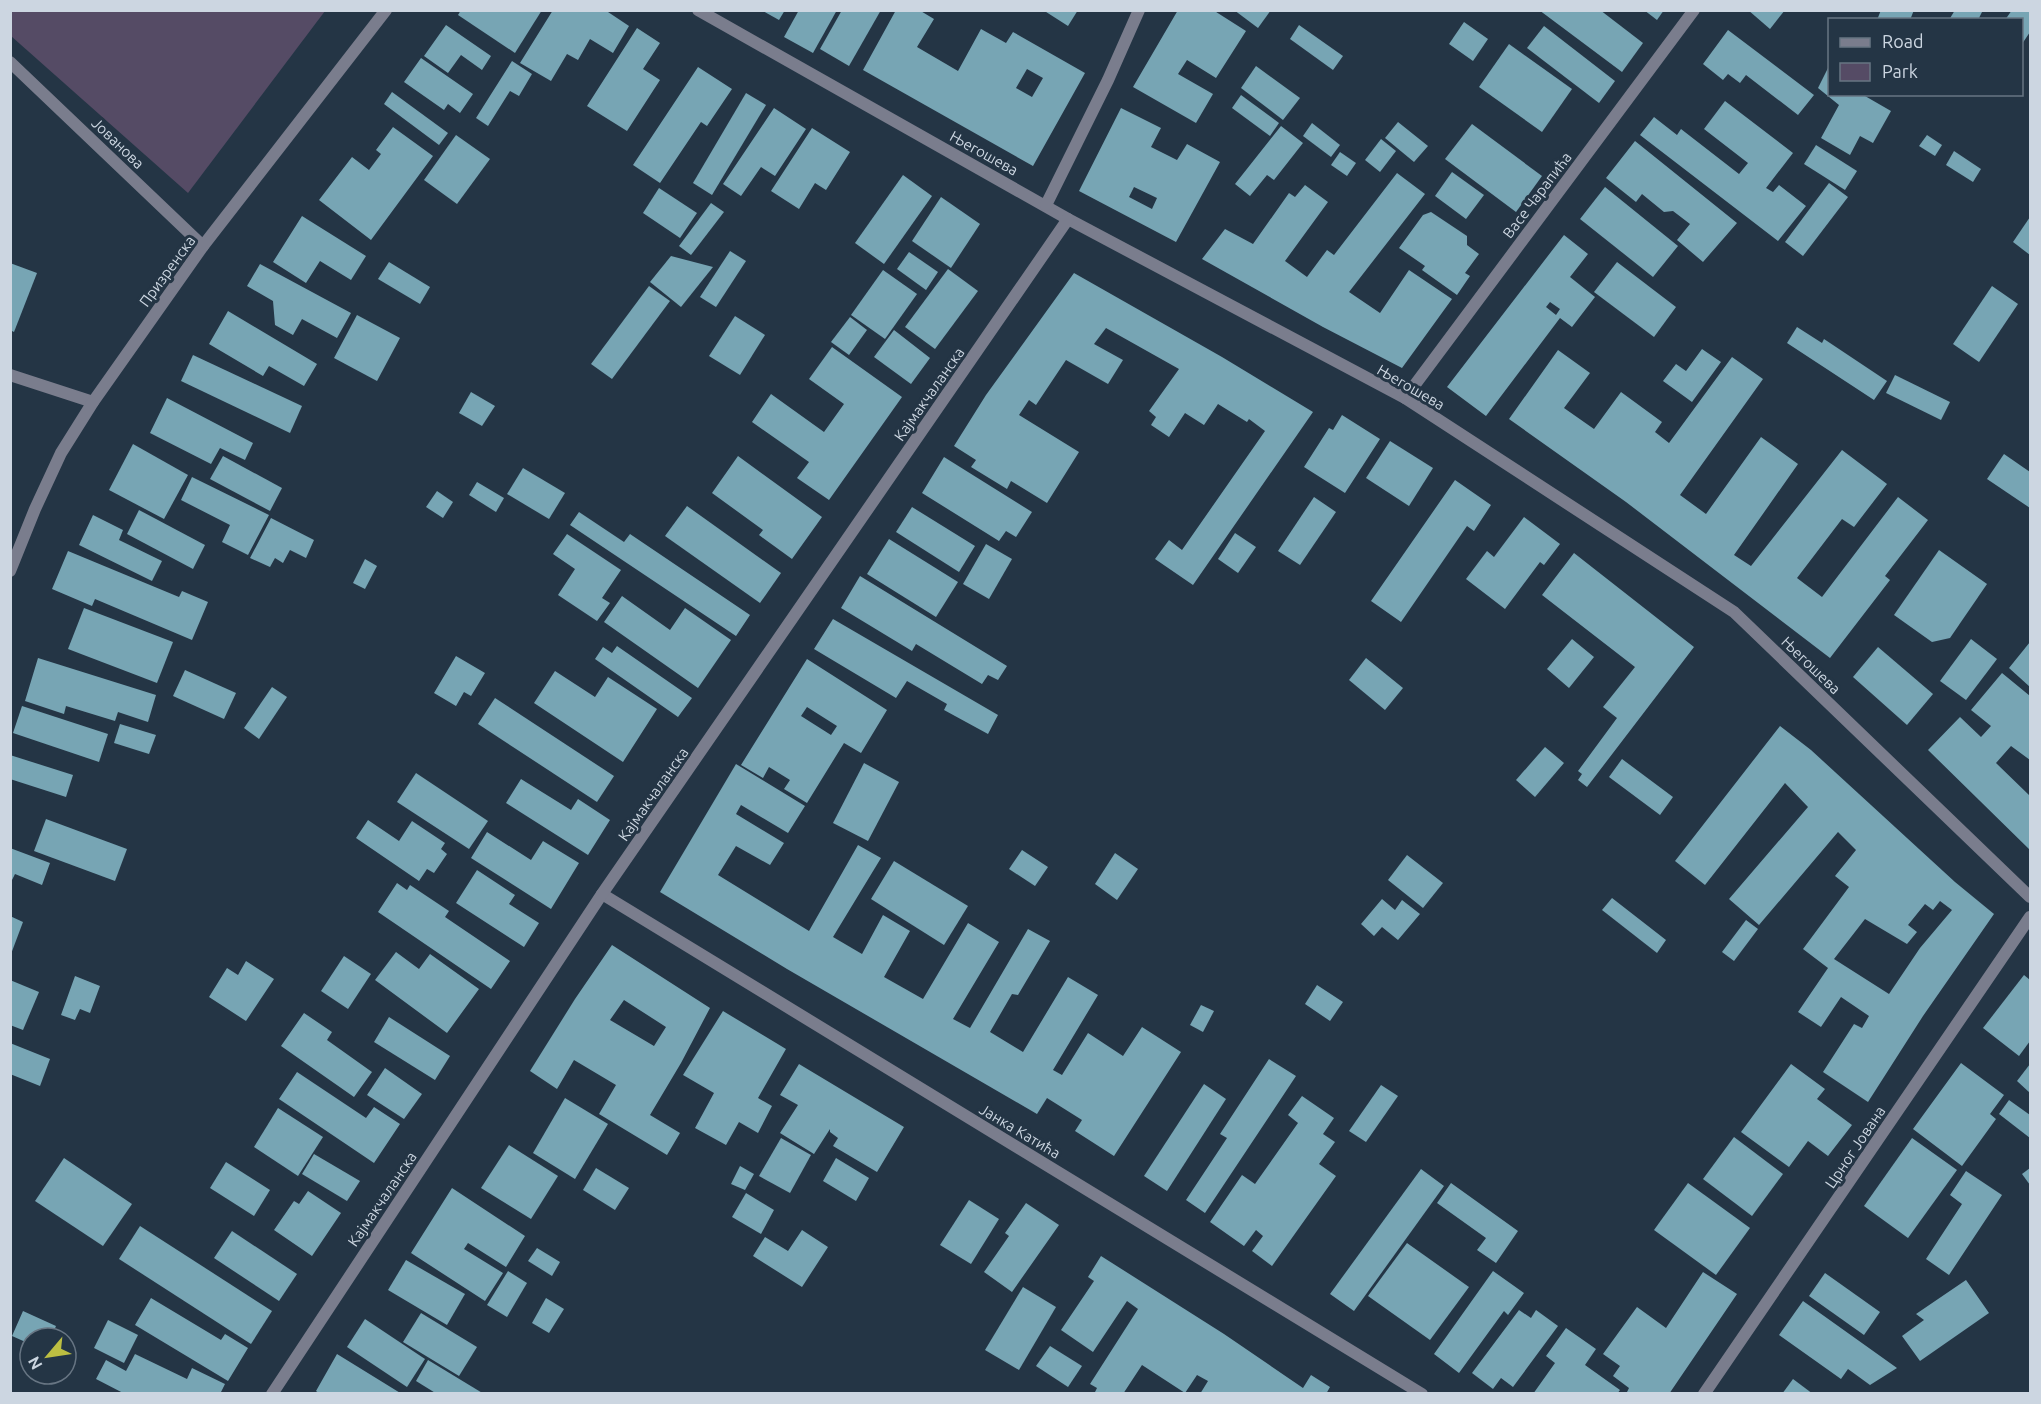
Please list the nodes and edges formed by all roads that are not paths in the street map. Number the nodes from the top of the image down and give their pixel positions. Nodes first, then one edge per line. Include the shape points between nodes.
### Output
1 (386, 10) edge
2 (698, 10) edge
3 (1139, 10) edge
4 (1694, 10) edge
5 (10, 62) edge
6 (1046, 206) junction
7 (1068, 219) junction
8 (204, 246) junction
9 (10, 375) edge
10 (1405, 398) junction
11 (93, 402) junction
12 (10, 571) edge
13 (602, 894) junction
14 (2031, 897) edge
15 (2031, 917) edge
16 (272, 1394) edge
17 (1422, 1394) edge
18 (1704, 1394) edge

1 - 8 street, Призренска
2 - 6 street, Његошева
3 - 6 street
4 - 10 street, Васе Чарапића
5 - 8 street, Јованова
6 - 7 street, Његошева
7 - 10 street, Његошева
7 - 13 street, Кајмакчаланска
8 - 11 street, Призренска
9 - 11 street
10 - 14 street, Његошева via 1734,612
11 - 12 street, Призренска via 61,453
13 - 16 street, Кајмакчаланска
13 - 17 street, Јанка Катића
15 - 18 street, Црног Јована

